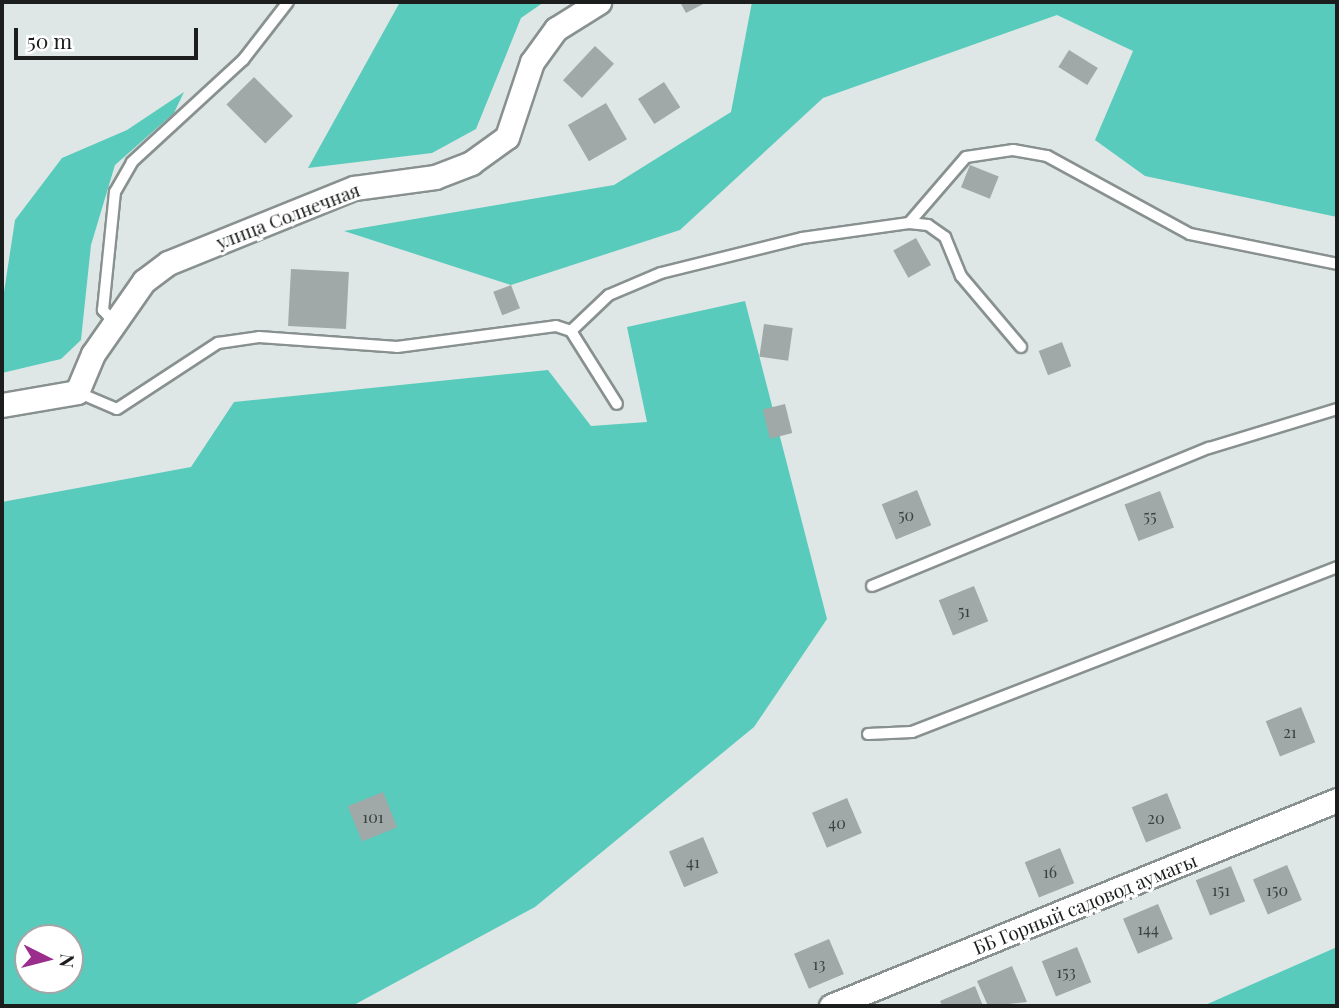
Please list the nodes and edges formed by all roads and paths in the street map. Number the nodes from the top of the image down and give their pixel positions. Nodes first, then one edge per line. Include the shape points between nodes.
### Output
1 (288, 2) edge
2 (599, 2) edge
3 (909, 223) junction
4 (1337, 264) edge
5 (115, 323) junction
6 (572, 331) junction
7 (1021, 347) dead end
8 (77, 392) junction
9 (617, 404) dead end
10 (2, 405) edge
11 (1337, 409) edge
12 (1337, 567) edge
13 (872, 586) dead end
14 (867, 734) dead end
15 (1337, 800) edge
16 (831, 1006) edge

1 - 5 lane via 243,60 132,162 115,192 103,310
2 - 5 street, улица Солнечная via 556,29 532,62 507,137 471,163 435,177 354,188 169,263 144,281
3 - 4 lane via 966,157 1013,150 1047,156 1190,233
3 - 6 lane via 802,238 661,273 609,295
3 - 7 lane via 928,225 945,237 961,276
5 - 8 street, улица Солнечная
6 - 8 lane via 529,328 397,347 260,337 218,343 117,409
6 - 9 lane
8 - 10 street
11 - 13 lane via 1209,448
12 - 14 lane via 912,732
15 - 16 street, ББ Горный садовод аумағы

